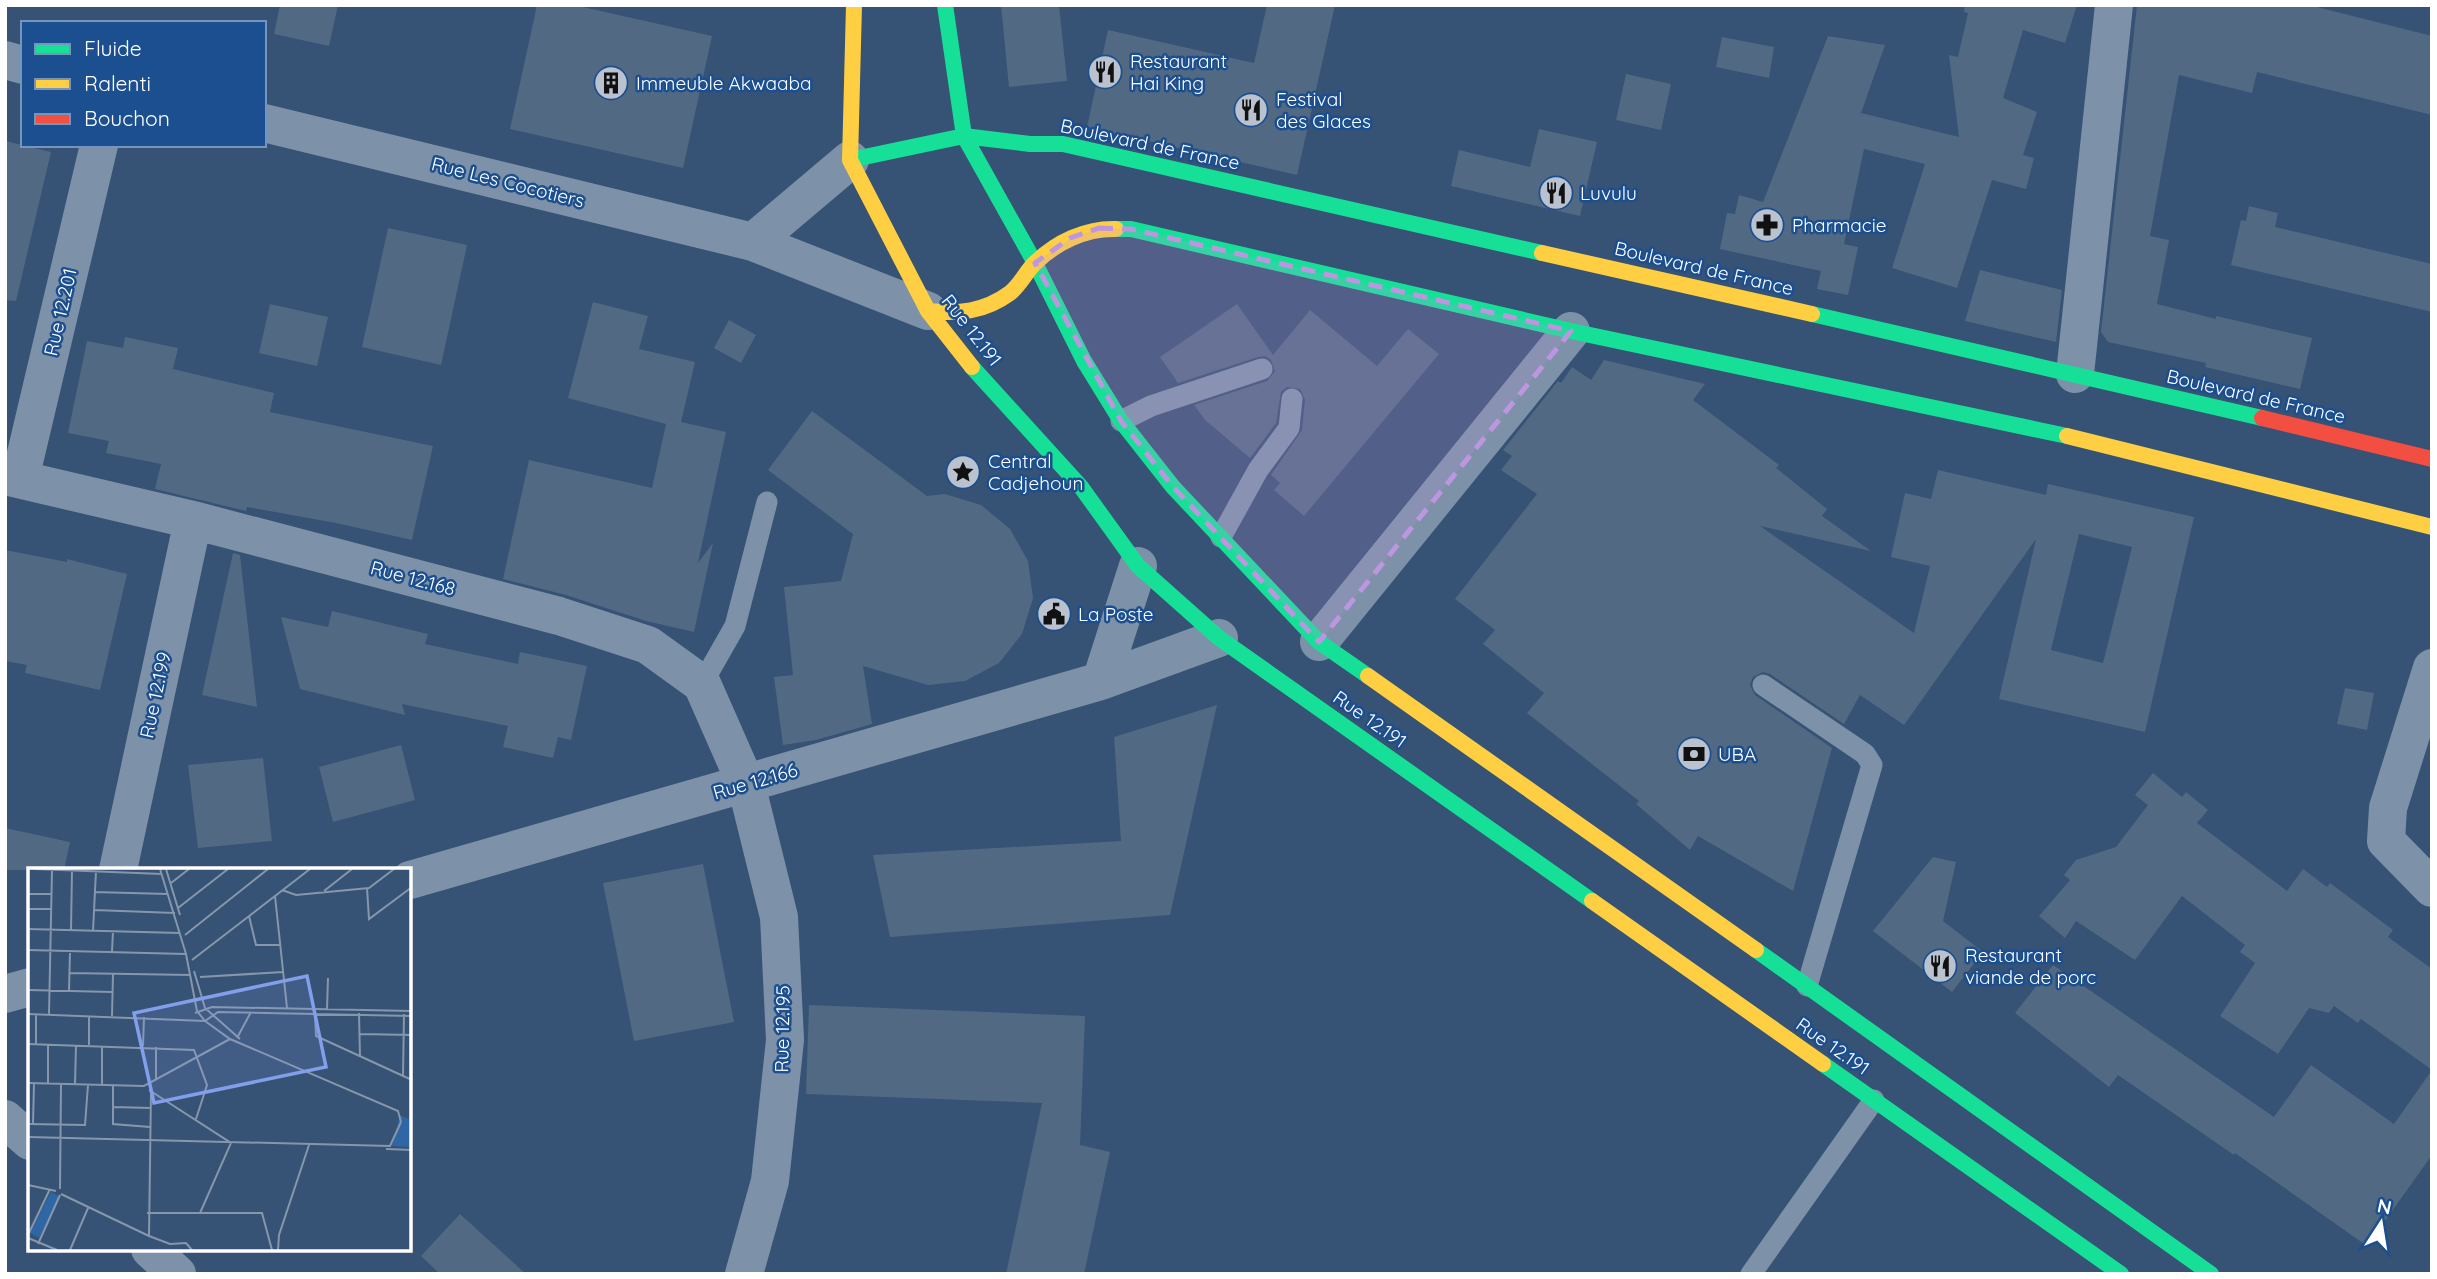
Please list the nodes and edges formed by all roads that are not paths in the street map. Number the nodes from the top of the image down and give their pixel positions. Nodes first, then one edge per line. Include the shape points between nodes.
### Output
1 (854, 5) edge
2 (946, 5) edge
3 (2114, 5) edge
4 (266, 123) edge
5 (964, 136) junction
6 (98, 147) edge
7 (850, 160) junction
8 (753, 242) junction
9 (1035, 263) junction
10 (928, 311) junction
11 (1571, 331) junction
12 (1262, 369) dead end
13 (2075, 374) junction
14 (1292, 400) dead end
15 (1121, 421) junction
16 (2432, 459) edge
17 (13, 478) edge
18 (767, 502) dead end
19 (193, 520) junction
20 (2432, 527) edge
21 (1221, 537) junction
22 (1138, 566) junction
23 (1219, 638) junction
24 (1319, 642) junction
25 (2432, 668) edge
26 (1101, 681) junction
27 (702, 684) junction
28 (1763, 685) dead end
29 (746, 784) junction
30 (118, 868) edge
31 (411, 880) edge
32 (2432, 888) edge
33 (1807, 986) junction
34 (28, 988) edge
35 (5, 994) edge
36 (1874, 1100) junction
37 (5, 1119) edge
38 (28, 1139) edge
39 (152, 1251) edge
40 (177, 1274) edge
41 (744, 1274) edge
42 (1751, 1274) edge
43 (2121, 1274) edge
44 (2211, 1274) edge

1 - 7 main road, Rue 12.191
2 - 5 main road
3 - 13 street
4 - 8 street, Rue Les Cocotiers
5 - 7 main road, Boulevard de France
5 - 9 main road, Rue 12.191
5 - 13 main road, Boulevard de France via 1063,144
6 - 17 street, Rue 12.201
7 - 8 street
7 - 10 main road, Rue 12.191
8 - 10 street, Rue Les Cocotiers
9 - 10 main road via 1012,292 982,308 955,314
9 - 11 main road via 1070,238 1099,228 1131,229
9 - 15 main road, Rue 12.191 via 1084,361
10 - 22 main road, Rue 12.191 via 1081,487
11 - 20 main road via 2068,436
11 - 24 street
12 - 15 lane via 1151,406
13 - 16 main road, Boulevard de France
14 - 21 lane via 1289,428 1258,470
15 - 21 main road, Rue 12.191 via 1173,487
17 - 19 street, Rue 12.168
18 - 27 lane via 735,626
19 - 27 street, Rue 12.168 via 559,616 648,645
19 - 30 street, Rue 12.199
21 - 24 main road, Rue 12.191
22 - 23 main road, Rue 12.191
22 - 26 street
23 - 26 street, Rue 12.166
23 - 36 main road, Rue 12.191
24 - 33 main road, Rue 12.191
25 - 32 street via 2388,808 2386,841
26 - 29 street, Rue 12.166
27 - 29 street
28 - 33 lane via 1856,747 1872,765
29 - 31 street, Rue 12.166
29 - 41 street, Rue 12.195 via 779,917 785,1040 770,1181
33 - 44 main road, Rue 12.191
34 - 35 street
36 - 42 lane
36 - 43 main road, Rue 12.191
37 - 38 street
39 - 40 street

